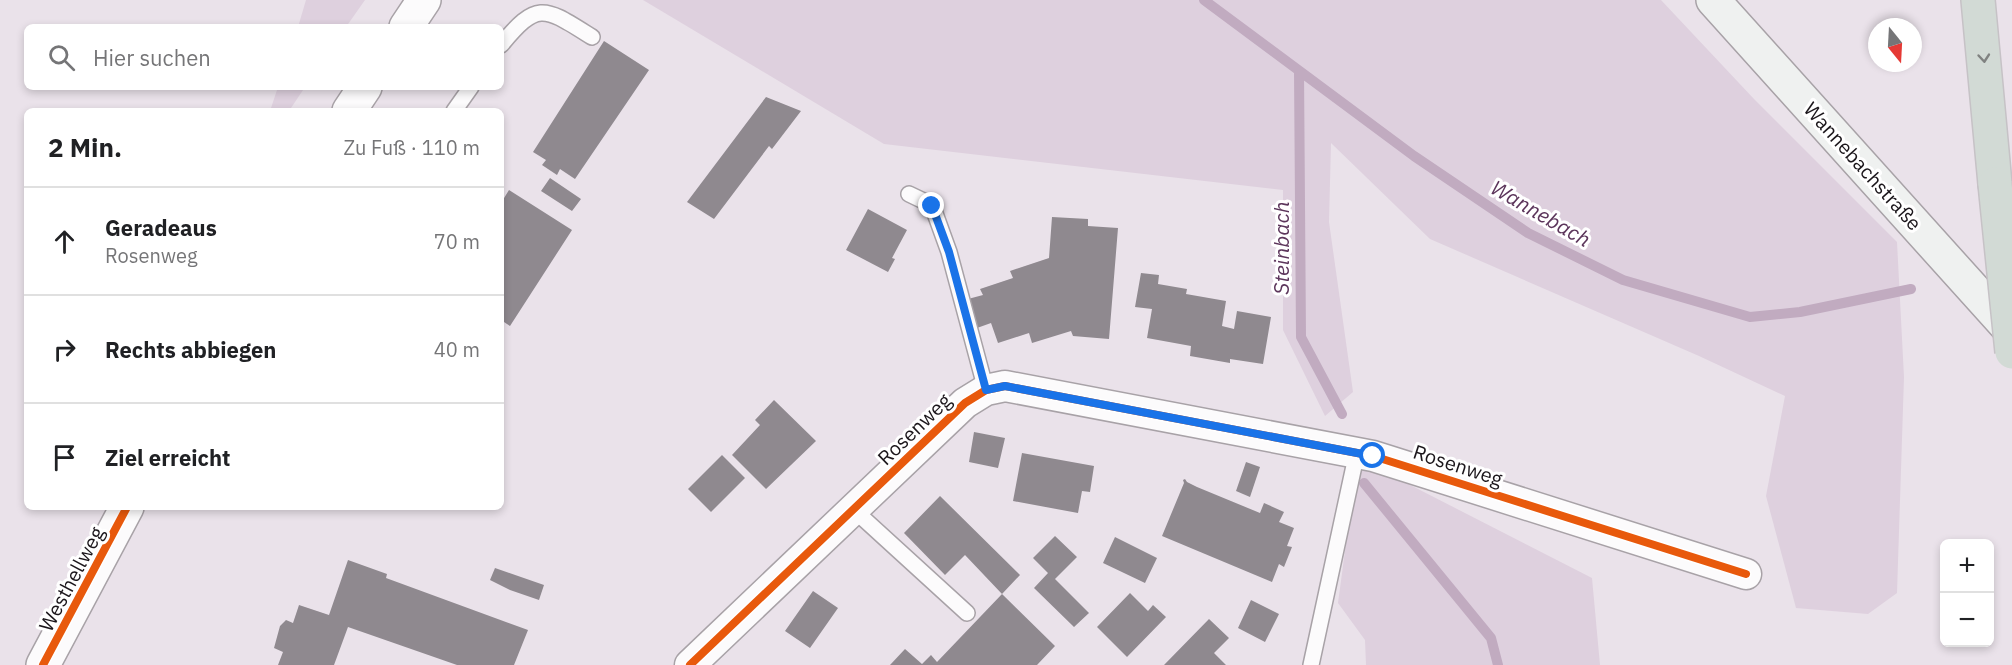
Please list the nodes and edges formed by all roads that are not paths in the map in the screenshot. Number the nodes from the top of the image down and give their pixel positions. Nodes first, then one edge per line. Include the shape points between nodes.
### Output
1 (424, 0) edge
2 (1713, 0) edge
3 (1978, 0) edge
4 (408, 24) edge
5 (592, 37) dead end
6 (504, 40) edge
7 (363, 90) edge
8 (469, 90) edge
9 (351, 108) edge
10 (456, 108) edge
11 (909, 194) dead end
12 (2012, 332) edge
13 (2012, 352) edge
14 (986, 390) junction
15 (1357, 453) junction
16 (853, 509) junction
17 (125, 510) edge
18 (1746, 574) dead end
19 (967, 613) dead end
20 (43, 665) edge
21 (690, 665) edge
22 (1311, 665) edge

1 - 4 street
2 - 12 main road, Wannebachstraße
3 -> 13 highway, bridge
5 - 6 lane via 549,10 531,10 517,21
7 - 9 street
8 - 10 lane
11 - 14 lane via 932,206 949,252
14 - 15 street, Rosenweg via 1005,386
14 - 16 street, Rosenweg via 965,403
15 - 18 street, Rosenweg
15 - 22 lane
16 - 19 lane
16 - 21 street, Rosenweg
17 - 20 street, Westhellweg

